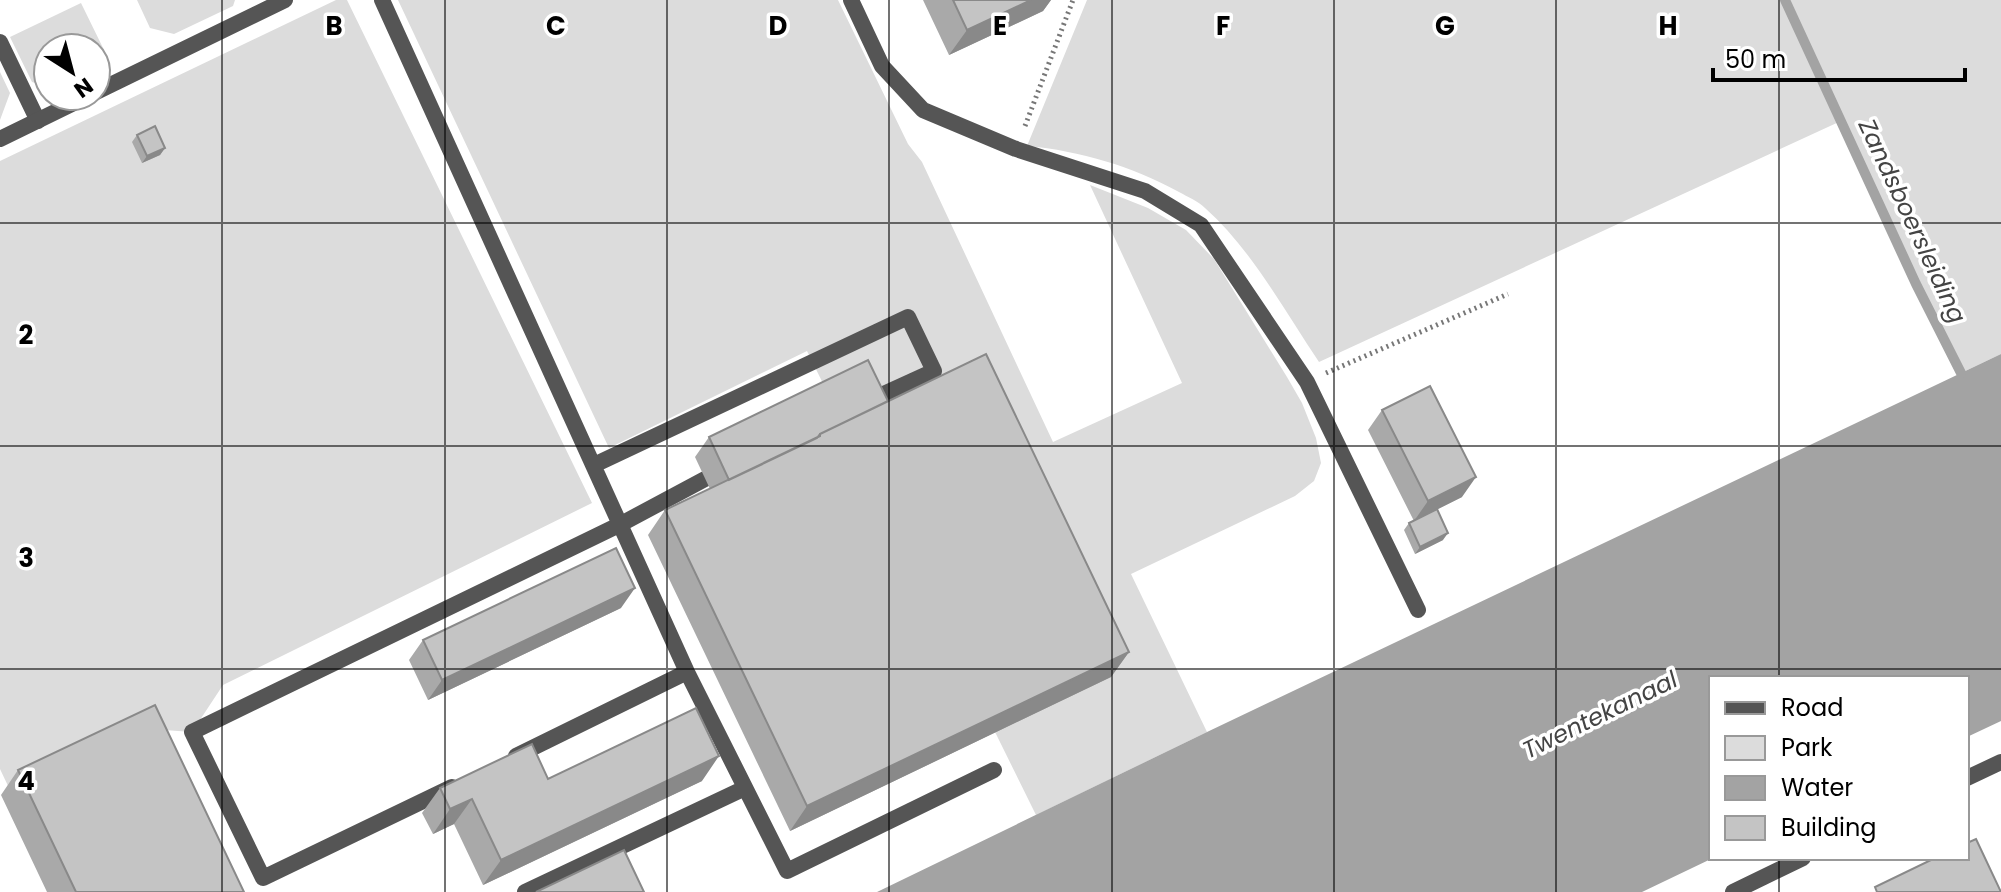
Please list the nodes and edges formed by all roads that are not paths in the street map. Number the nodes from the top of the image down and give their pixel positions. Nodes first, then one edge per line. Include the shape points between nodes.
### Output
1 (285, 0) edge
2 (382, 0) edge
3 (851, 0) edge
4 (0, 42) edge
5 (112, 84) edge
6 (56, 112) edge
7 (38, 121) junction
8 (0, 139) edge
9 (865, 403) edge
10 (594, 465) junction
11 (705, 479) dead end
12 (621, 524) junction
13 (1418, 610) dead end
14 (687, 672) junction
15 (504, 762) edge
16 (2001, 762) edge
17 (994, 770) dead end
18 (1969, 777) edge
19 (461, 782) edge
20 (745, 788) junction
21 (1799, 860) edge
22 (265, 885) edge
23 (525, 892) edge
24 (1733, 892) edge

1 - 5 street
2 - 10 street
3 - 13 street via 882,66 923,110 1016,149 1145,191 1201,225 1307,382
4 - 7 street
6 - 7 street
7 - 8 street
9 - 10 street via 934,371 908,317
10 - 12 street
11 - 12 street
12 - 14 street
12 - 22 street via 192,732
14 - 15 street
14 - 20 street
16 - 18 street
17 - 20 street via 787,871
19 - 22 street
20 - 23 street
21 - 24 street

